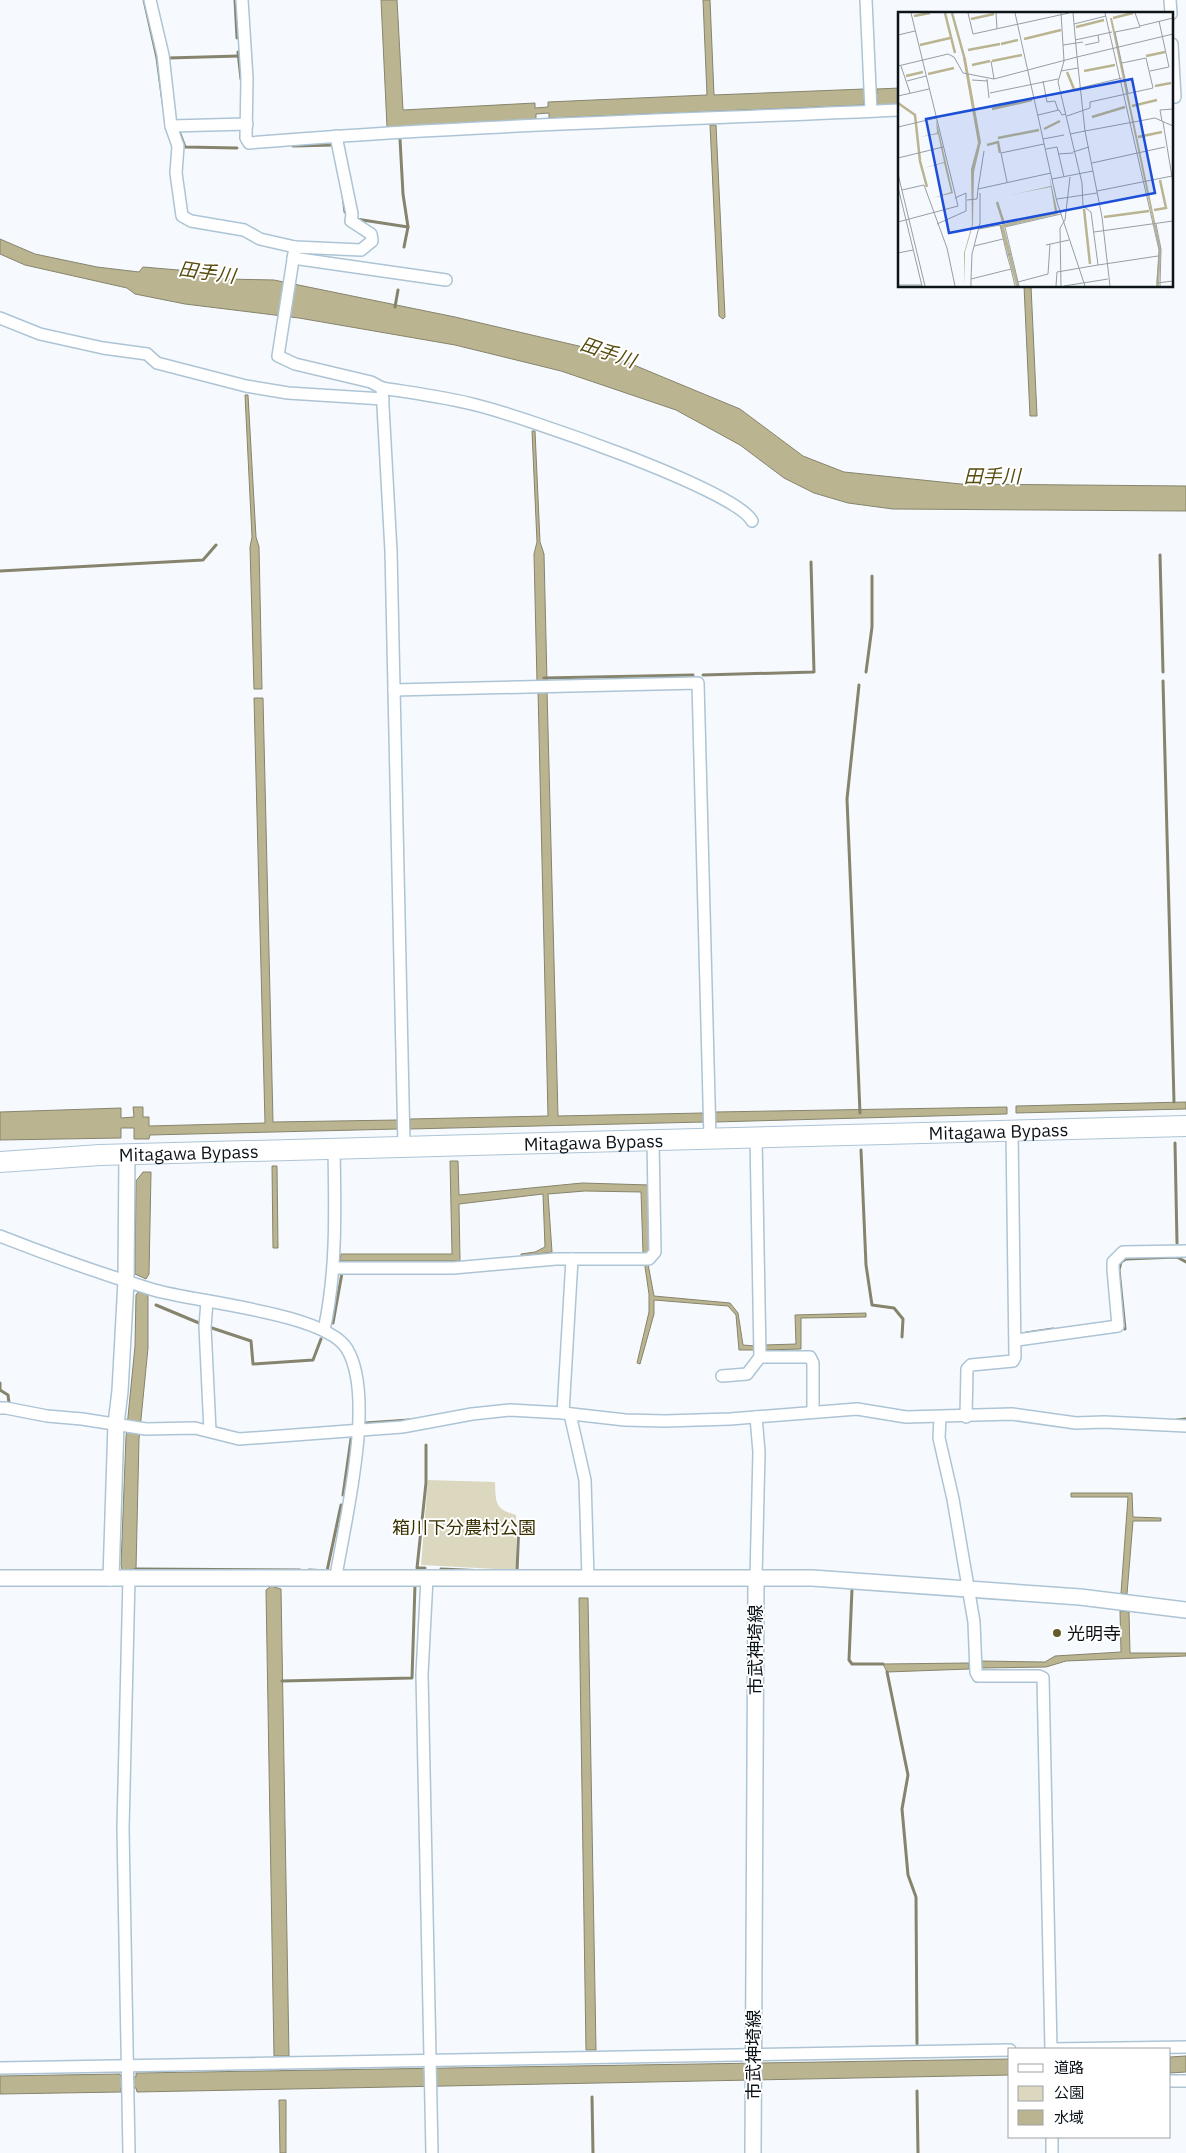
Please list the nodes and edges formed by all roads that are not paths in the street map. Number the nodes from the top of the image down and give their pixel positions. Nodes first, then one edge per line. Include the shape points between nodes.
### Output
1 (150, 0) edge
2 (242, 0) edge
3 (866, 0) edge
4 (1174, 62) edge
5 (1178, 97) edge
6 (871, 102) junction
7 (898, 109) edge
8 (247, 124) junction
9 (171, 126) junction
10 (336, 136) junction
11 (293, 256) junction
12 (446, 280) dead end
13 (0, 318) edge
14 (382, 393) junction
15 (752, 521) dead end
16 (394, 690) junction
17 (1186, 1126) edge
18 (1012, 1131) junction
19 (756, 1137) junction
20 (710, 1138) junction
21 (653, 1141) junction
22 (404, 1146) junction
23 (334, 1148) junction
24 (127, 1154) junction
25 (0, 1162) edge
26 (0, 1236) edge
27 (1186, 1251) edge
28 (572, 1259) junction
29 (334, 1268) junction
30 (126, 1281) junction
31 (207, 1301) junction
32 (324, 1330) junction
33 (1017, 1340) junction
34 (760, 1357) junction
35 (722, 1376) dead end
36 (0, 1408) edge
37 (813, 1408) junction
38 (565, 1411) junction
39 (967, 1413) junction
40 (756, 1417) junction
41 (940, 1417) junction
42 (120, 1425) junction
43 (1186, 1426) edge
44 (360, 1429) junction
45 (210, 1431) junction
46 (336, 1576) junction
47 (129, 1577) junction
48 (0, 1578) edge
49 (110, 1578) junction
50 (427, 1578) junction
51 (588, 1578) junction
52 (756, 1578) junction
53 (968, 1591) junction
54 (1186, 1610) edge
55 (1186, 2047) edge
56 (1052, 2048) edge
57 (1119, 2048) edge
58 (1008, 2050) edge
59 (753, 2056) junction
60 (430, 2064) junction
61 (0, 2068) edge
62 (127, 2071) junction
63 (1171, 2081) edge
64 (1186, 2081) edge
65 (1052, 2138) edge
66 (129, 2153) edge
67 (432, 2153) edge
68 (753, 2153) edge
69 (1052, 2153) edge

1 - 9 street via 162,55
2 - 8 street
3 - 6 street
4 - 5 street
6 - 7 street
6 - 10 street
8 - 9 street
8 - 10 street via 249,143
9 - 11 street via 178,146 176,173 182,216 191,221 244,230
10 - 11 street via 351,222 371,234 372,241 361,250
11 - 12 street
11 - 14 street via 278,356 288,362 371,382
13 - 14 street via 40,334 147,354 157,363 246,386 288,393
14 - 15 street via 476,405 537,424 683,478 731,502 748,513
14 - 16 street
16 - 20 street via 698,683
16 - 22 street
17 - 18 highway, Mitagawa Bypass
18 - 19 highway, Mitagawa Bypass
18 - 33 street
19 - 20 highway, Mitagawa Bypass
19 - 34 street
20 - 21 highway, Mitagawa Bypass
21 - 22 highway, Mitagawa Bypass
21 - 28 street via 655,1252 646,1259
22 - 23 highway, Mitagawa Bypass
23 - 24 highway, Mitagawa Bypass
23 - 29 street
24 - 25 highway, Mitagawa Bypass
24 - 30 street
26 - 30 street
27 - 33 street via 1123,1252 1117,1256 1112,1269 1118,1326
28 - 29 street via 453,1268
28 - 38 street
29 - 32 street
30 - 31 street
30 - 42 street
31 - 32 street via 272,1314
31 - 45 street via 205,1328
32 - 44 street via 346,1348 353,1364 358,1386
33 - 39 street via 1013,1361 971,1365 967,1369
34 - 35 street via 747,1374
34 - 37 street via 810,1357 813,1363
36 - 42 street
37 - 40 street
37 - 41 street
38 - 40 street via 625,1420
38 - 44 street via 510,1410 402,1427
38 - 51 street via 585,1480
39 - 41 street
39 - 43 street via 1012,1414 1076,1424 1104,1422
40 - 52 street via 759,1452
41 - 53 street via 939,1438
42 - 45 street
42 - 49 street
44 - 45 street via 239,1439
44 - 46 street
46 - 47 street
46 - 50 street
47 - 49 street
47 - 62 street via 123,1829
48 - 49 street
50 - 51 street
50 - 60 street via 422,1674
51 - 52 street
52 - 53 street via 862,1581
52 - 59 street, 市武神埼線
53 - 54 street via 1080,1597
53 - 56 street via 978,1676 1043,1678
55 - 57 street
58 - 59 street
59 - 60 street
59 - 68 street, 市武神埼線
60 - 62 street
60 - 67 street
61 - 62 street
62 - 66 street
63 - 64 street
65 - 69 street

